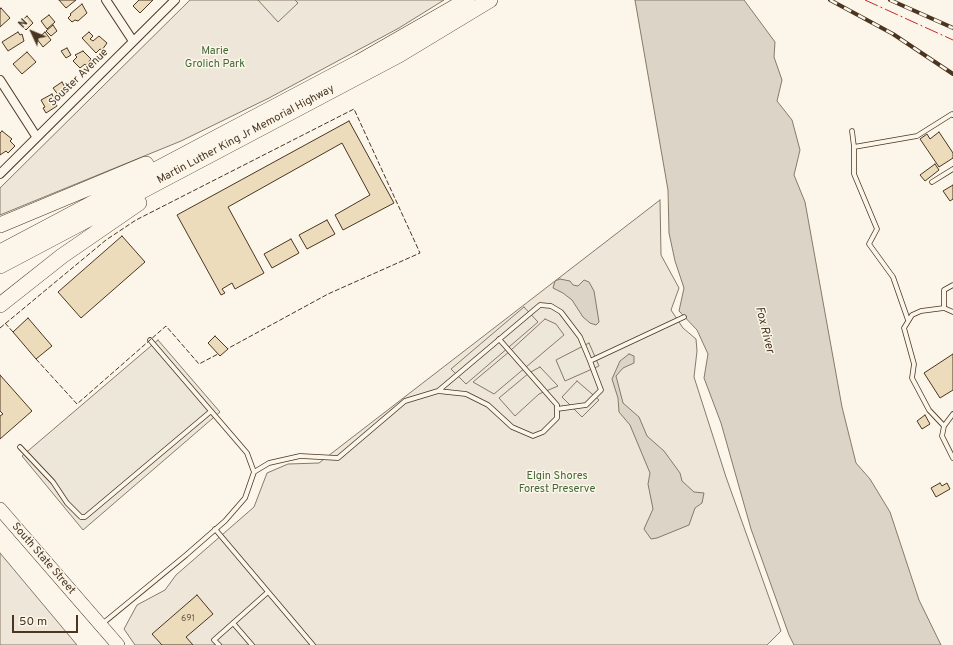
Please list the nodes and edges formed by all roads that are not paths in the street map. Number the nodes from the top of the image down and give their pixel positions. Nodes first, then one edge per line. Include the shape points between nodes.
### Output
1 (106, 0) edge
2 (175, 0) edge
3 (467, 0) edge
4 (490, 0) edge
5 (133, 41) junction
6 (0, 80) edge
7 (953, 115) edge
8 (234, 127) junction
9 (255, 131) junction
10 (852, 131) dead end
11 (36, 136) junction
12 (854, 147) junction
13 (953, 169) edge
14 (0, 174) edge
15 (932, 182) dead end
16 (0, 225) edge
17 (0, 252) edge
18 (0, 266) edge
19 (953, 285) edge
20 (0, 305) edge
21 (944, 308) junction
22 (953, 312) edge
23 (684, 317) dead end
24 (908, 320) junction
25 (499, 339) junction
26 (150, 340) dead end
27 (590, 361) junction
28 (438, 391) junction
29 (557, 409) junction
30 (210, 412) junction
31 (953, 414) edge
32 (944, 426) junction
33 (20, 447) dead end
34 (953, 458) edge
35 (254, 472) junction
36 (0, 509) edge
37 (216, 529) junction
38 (268, 592) junction
39 (101, 624) junction
40 (233, 624) junction
41 (118, 645) edge
42 (219, 645) edge
43 (252, 645) edge
44 (313, 645) edge

1 - 5 street
2 - 5 street, Souster Avenue
3 - 8 highway, Martin Luther King Jr Memorial Highway via 365,58
4 - 9 highway, Martin Luther King Jr Memorial Highway via 399,55
5 - 11 street, Souster Avenue
6 - 11 street
7 - 12 lane via 917,136
8 - 16 highway
8 - 17 highway, Martin Luther King Jr Memorial Highway
9 - 18 highway, Martin Luther King Jr Memorial Highway
9 - 20 highway via 116,217
10 - 12 lane
11 - 14 street, Souster Avenue
12 - 24 lane via 854,174 877,229 869,244 893,277
13 - 15 lane
19 - 21 lane via 944,290
21 - 22 lane
21 - 24 lane via 921,311
23 - 27 lane
24 - 32 lane via 904,328 914,364 912,378 929,410
25 - 27 lane via 540,305 551,306 561,312 580,337
25 - 28 lane
25 - 29 lane via 552,397
26 - 30 lane
27 - 29 lane via 601,390 586,405
28 - 29 lane via 466,394 488,405 512,427 533,436 543,432 557,418
28 - 35 lane via 405,401 338,458 300,456 269,464
30 - 33 lane via 85,517 80,517 53,482
30 - 35 lane via 247,453
31 - 32 lane
32 - 34 lane via 942,436
35 - 37 lane via 245,498
36 - 39 main road, South State Street
37 - 38 lane
37 - 39 lane
38 - 40 lane
38 - 44 lane
39 - 41 main road, South State Street
40 - 42 lane via 214,640
40 - 43 lane

